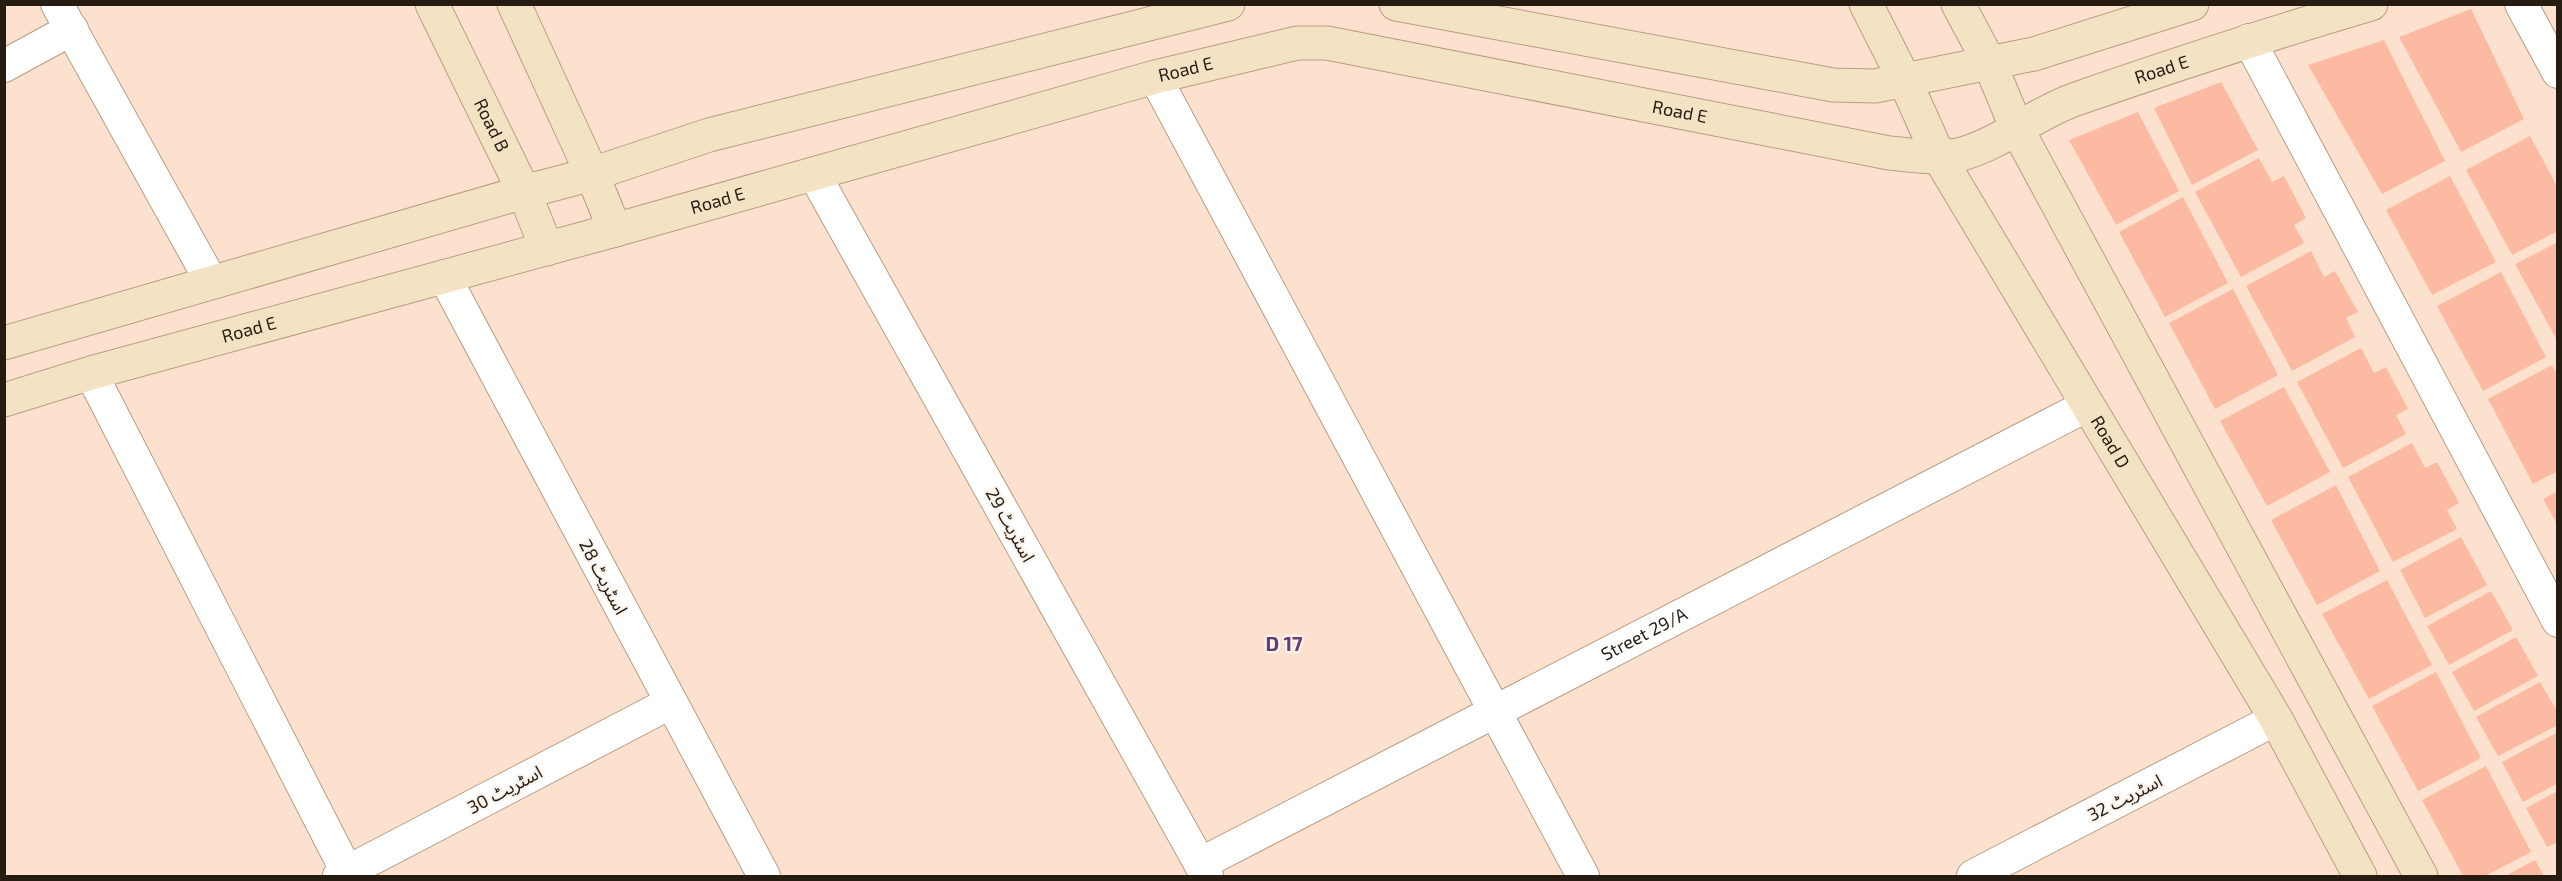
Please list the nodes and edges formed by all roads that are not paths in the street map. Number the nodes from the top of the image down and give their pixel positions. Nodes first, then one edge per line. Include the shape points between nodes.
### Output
1 (432, 4) edge
2 (514, 4) edge
3 (1228, 4) edge
4 (1396, 4) edge
5 (1866, 4) edge
6 (1958, 4) edge
7 (2192, 4) edge
8 (2371, 4) edge
9 (2521, 4) edge
10 (65, 17) edge
11 (2249, 40) junction
12 (1990, 64) junction
13 (4, 66) edge
14 (2558, 72) edge
15 (1155, 77) junction
16 (1905, 81) junction
17 (2017, 129) junction
18 (1939, 157) junction
19 (592, 174) junction
20 (814, 174) junction
21 (524, 192) junction
22 (615, 230) junction
23 (547, 249) junction
24 (444, 276) junction
25 (212, 284) junction
26 (4, 343) edge
27 (91, 373) junction
28 (4, 400) edge
29 (2088, 405) junction
30 (2558, 621) edge
31 (670, 703) junction
32 (1495, 712) junction
33 (2276, 719) junction
34 (1203, 870) edge
35 (343, 874) edge
36 (764, 876) edge
37 (1583, 876) edge
38 (1973, 876) edge
39 (2360, 876) edge
40 (2421, 876) edge

1 - 21 street, Road B
2 - 19 street
3 - 19 street via 709,135
4 - 16 street via 1833,85 1875,86
5 - 16 street, Road D
6 - 12 street
7 - 12 street
8 - 11 street, Road E
9 - 14 street
10 - 13 street
10 - 25 street
11 - 17 street, Road E via 2073,100 2043,112
11 - 30 street
12 - 16 street
12 - 17 street
15 - 18 street, Road E via 1297,43 1327,43 1889,153
15 - 20 street, Road E
15 - 32 street
16 - 18 street, Road D
17 - 18 street, Road E via 1962,154
17 - 40 street
18 - 29 street, Road D
19 - 21 street
19 - 22 street
20 - 22 street, Road E
20 - 34 street, اسٹریٹ 29
21 - 23 street, Road B
21 - 25 street
22 - 23 street, Road E
23 - 24 street, Road E
24 - 27 street, Road E
24 - 31 street, اسٹریٹ 28
25 - 26 street
27 - 28 street, Road E
27 - 35 street
29 - 32 street, Street 29/A
29 - 33 street, Road D
31 - 35 street, اسٹریٹ 30
31 - 36 street, اسٹریٹ 28
32 - 34 street, Street 29/A
32 - 37 street
33 - 38 street, اسٹریٹ 32
33 - 39 street, Road D

